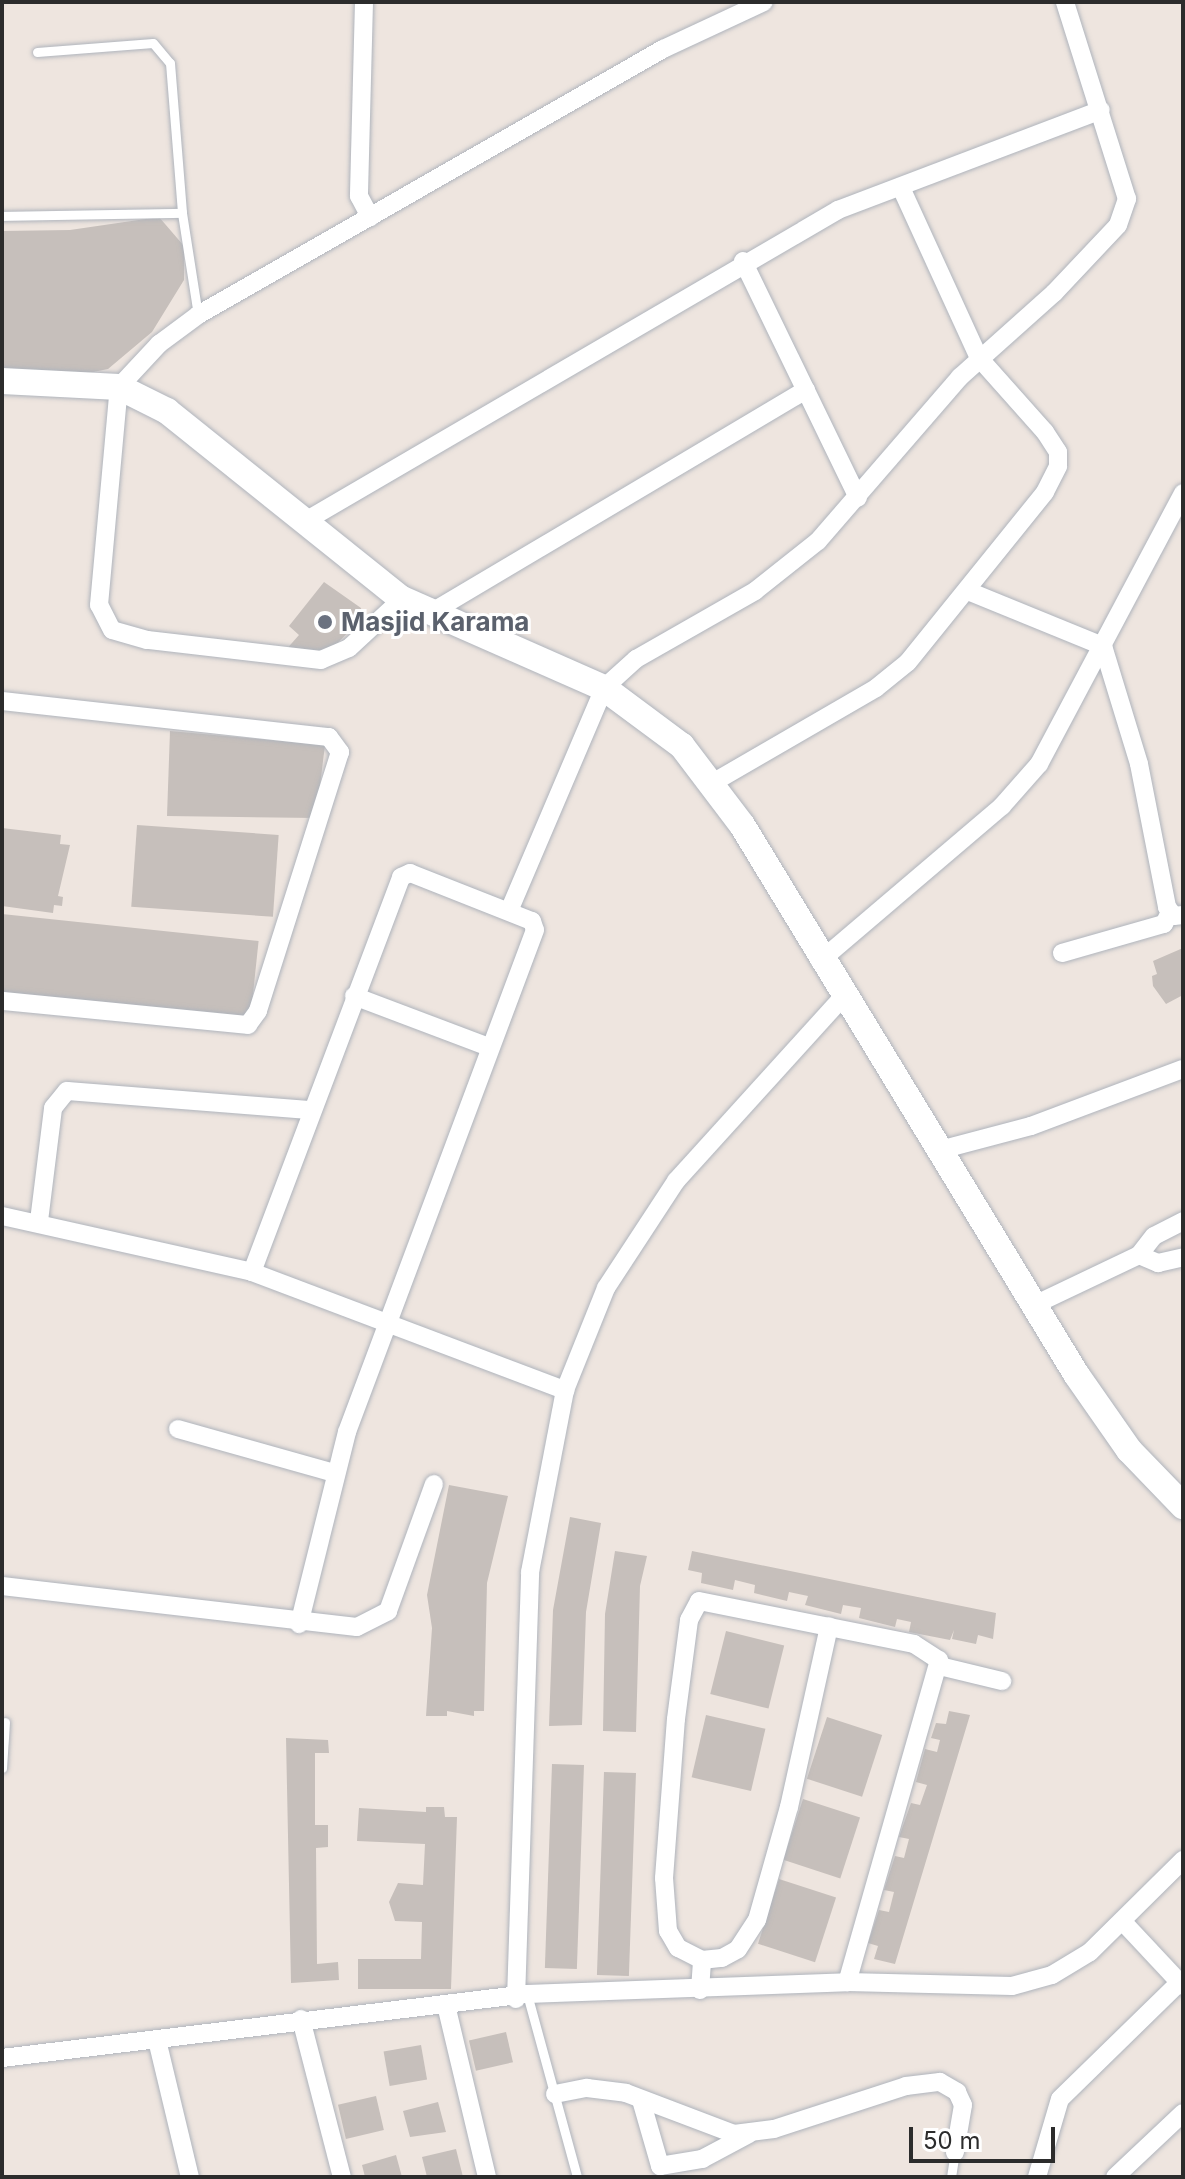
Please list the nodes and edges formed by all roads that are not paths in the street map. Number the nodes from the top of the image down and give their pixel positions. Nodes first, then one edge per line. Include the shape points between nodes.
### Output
1 (364, 2) edge
2 (764, 2) edge
3 (1065, 2) edge
4 (37, 52) dead end
5 (1101, 110) junction
6 (901, 188) junction
7 (182, 213) junction
8 (2, 216) edge
9 (370, 217) junction
10 (743, 261) junction
11 (198, 315) junction
12 (979, 358) junction
13 (2, 381) edge
14 (37, 383) junction
15 (119, 387) junction
16 (806, 390) junction
17 (2, 396) edge
18 (1183, 493) edge
19 (858, 498) junction
20 (302, 523) junction
21 (968, 591) junction
22 (402, 599) junction
23 (432, 612) junction
24 (1103, 646) junction
25 (604, 688) junction
26 (2, 701) edge
27 (714, 782) junction
28 (509, 911) junction
29 (1176, 914) edge
30 (1062, 953) dead end
31 (820, 961) junction
32 (354, 996) junction
33 (843, 997) junction
34 (2, 1001) edge
35 (489, 1047) junction
36 (1183, 1069) edge
37 (309, 1110) junction
38 (940, 1150) junction
39 (2, 1216) edge
40 (39, 1221) junction
41 (1183, 1221) edge
42 (1139, 1255) junction
43 (1183, 1257) edge
44 (252, 1272) junction
45 (1032, 1306) junction
46 (386, 1323) junction
47 (565, 1390) junction
48 (178, 1429) dead end
49 (335, 1473) junction
50 (434, 1484) dead end
51 (1183, 1506) edge
52 (2, 1586) edge
53 (299, 1624) junction
54 (829, 1626) junction
55 (940, 1666) junction
56 (1002, 1681) dead end
57 (5, 1722) dead end
58 (2, 1768) edge
59 (1183, 1860) edge
60 (1124, 1923) junction
61 (702, 1960) junction
62 (847, 1982) junction
63 (1181, 1984) edge
64 (700, 1990) junction
65 (522, 1996) junction
66 (446, 2005) junction
67 (301, 2019) junction
68 (157, 2040) junction
69 (2, 2058) edge
70 (555, 2094) junction
71 (641, 2100) junction
72 (1183, 2113) edge
73 (751, 2132) junction
74 (955, 2152) joint
75 (190, 2177) edge
76 (342, 2177) edge
77 (487, 2177) edge
78 (577, 2177) edge
79 (951, 2177) edge
80 (1037, 2177) edge
81 (1115, 2177) edge

1 - 9 street via 359,196
2 - 9 street via 663,49
3 - 5 street
4 - 7 lane via 153,43 160,49 170,63
5 - 6 street
5 - 12 street via 1127,199 1125,212 1092,255
6 - 10 street via 838,210
6 - 12 street
7 - 8 lane
7 - 11 lane
9 - 11 street
10 - 16 street
10 - 20 street
11 - 15 street via 159,344
12 - 19 street
12 - 21 street via 1045,432 1060,458 1045,492
13 - 14 street
14 - 15 street
14 - 17 street
15 - 20 street via 167,411
15 - 22 street via 99,605 112,630 138,639 321,660 349,648
16 - 19 street
16 - 23 street
18 - 24 street
19 - 25 street via 777,575 636,659
20 - 22 street
21 - 24 street
21 - 27 street via 908,662 876,688
22 - 23 street
23 - 25 street
24 - 29 street
24 - 31 street via 1063,724 1011,795
25 - 27 street via 653,721
25 - 28 street
26 - 34 street via 329,737 340,752 258,1011 248,1025
27 - 31 street
28 - 32 street via 403,874
28 - 35 street via 532,921 535,930
29 - 30 street via 1164,924
31 - 33 street
32 - 35 street
32 - 37 street
33 - 38 street
33 - 47 street via 676,1181 606,1288
35 - 46 street
36 - 38 street via 1031,1126
37 - 40 street via 67,1091 53,1108
37 - 44 street
38 - 45 street
39 - 40 street
40 - 44 street
41 - 42 street via 1154,1236
42 - 43 street via 1158,1263
42 - 45 street
44 - 46 street
45 - 51 street via 1129,1450
46 - 47 street
46 - 49 street
47 - 65 street via 530,1572
48 - 49 street
49 - 53 street
50 - 53 street via 388,1611 357,1627
52 - 53 street
54 - 55 street via 924,1647 936,1655
54 - 61 street via 789,1807 757,1920 738,1949
54 - 61 street via 699,1601 691,1609 668,1796 665,1919 678,1948
55 - 56 street
55 - 62 street
57 - 58 lane
59 - 60 street
60 - 62 street via 1072,1965 1032,1982 974,1987
60 - 63 street
61 - 64 street
62 - 64 street
63 - 80 street via 1060,2099
64 - 65 street
65 - 66 street
65 - 70 lane
66 - 67 street
66 - 77 street
67 - 68 street
67 - 76 street
68 - 69 street
68 - 75 street
70 - 71 street via 587,2088
70 - 78 lane
71 - 73 street via 734,2134
71 - 73 street via 660,2166 702,2159
72 - 81 street
73 - 74 street via 906,2086 940,2082 957,2092 963,2105
74 - 79 lane

